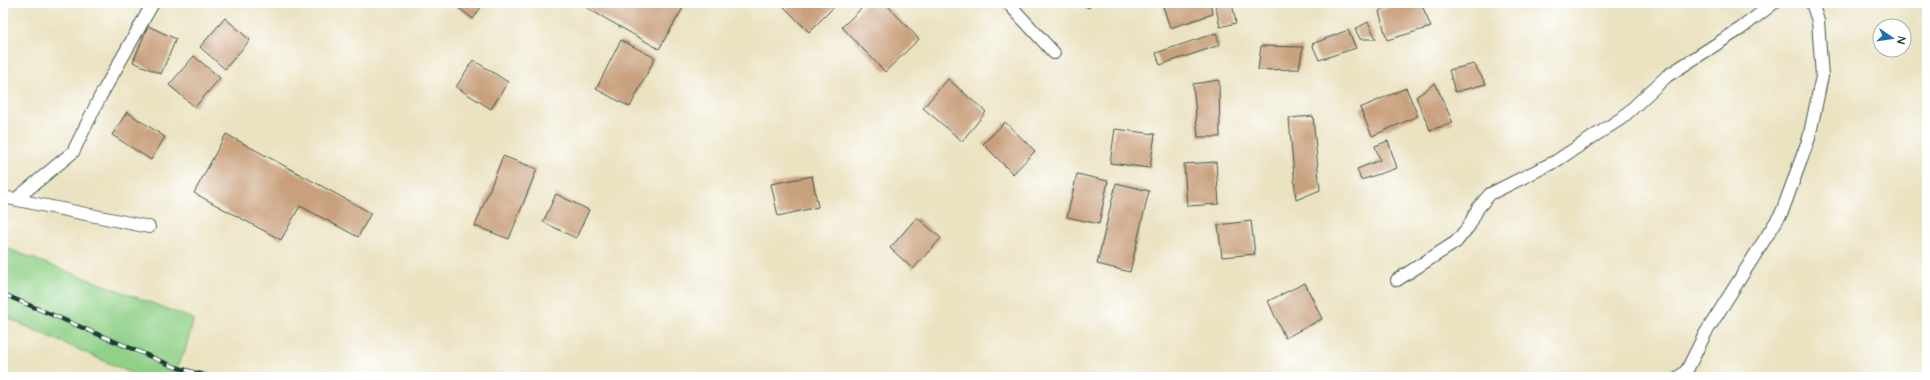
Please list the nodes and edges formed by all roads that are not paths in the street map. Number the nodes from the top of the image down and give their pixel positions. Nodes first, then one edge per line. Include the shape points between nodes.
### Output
1 (153, 3) edge
2 (1008, 3) edge
3 (1774, 3) edge
4 (1812, 3) edge
5 (1054, 53) dead end
6 (3, 197) edge
7 (16, 199) junction
8 (150, 227) dead end
9 (1397, 280) dead end
10 (1679, 377) edge

1 - 7 lane via 104,90 73,152
2 - 5 lane
3 - 9 lane via 1740,29 1668,76 1622,118 1556,161 1490,194 1456,242
4 - 10 lane via 1818,21 1822,76 1809,138 1782,212 1705,334 1687,370
6 - 7 lane
7 - 8 lane

